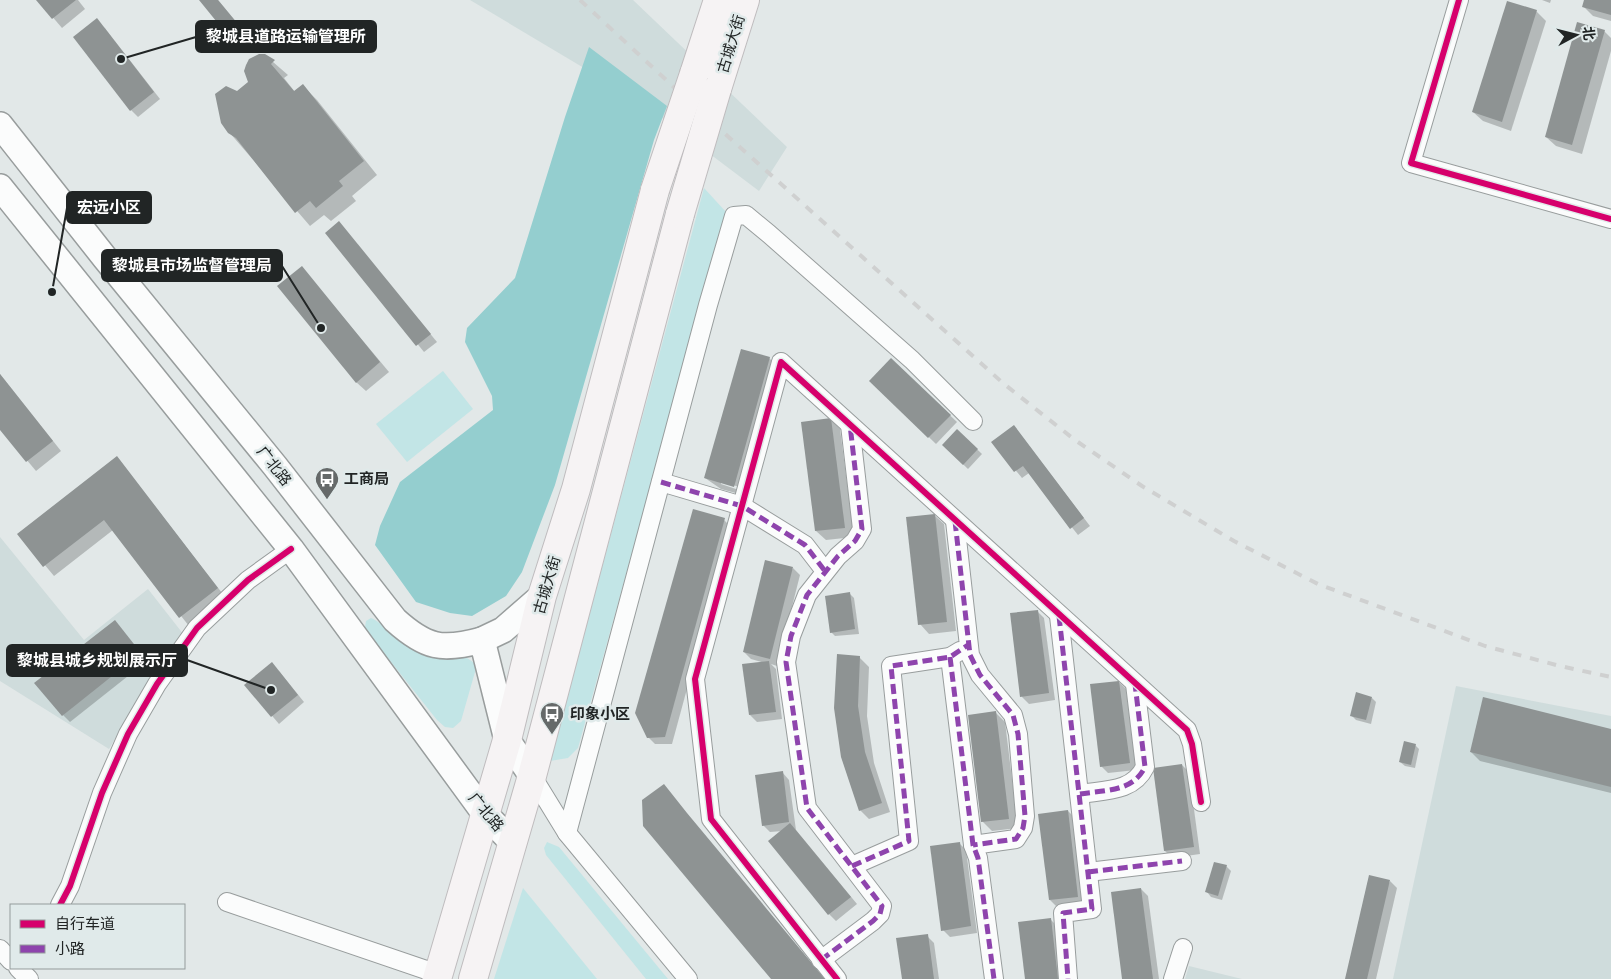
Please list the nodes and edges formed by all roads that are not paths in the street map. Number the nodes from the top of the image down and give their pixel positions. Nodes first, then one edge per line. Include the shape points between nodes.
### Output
1 (718, 0) edge
2 (745, 0) edge
3 (1459, 0) edge
4 (0, 125) edge
5 (0, 187) edge
6 (1611, 219) edge
7 (140, 301) junction
8 (111, 326) junction
9 (973, 421) dead end
10 (850, 425) junction
11 (660, 482) junction
12 (742, 506) junction
13 (955, 521) junction
14 (291, 549) junction
15 (825, 571) junction
16 (542, 596) junction
17 (1059, 616) junction
18 (482, 640) junction
19 (968, 644) junction
20 (950, 658) junction
21 (1136, 684) junction
22 (507, 740) junction
23 (532, 776) junction
24 (1080, 794) junction
25 (1201, 802) dead end
26 (485, 814) junction
27 (567, 833) junction
28 (513, 843) junction
29 (973, 845) junction
30 (1182, 861) dead end
31 (852, 866) junction
32 (1088, 872) junction
33 (227, 902) dead end
34 (61, 904) edge
35 (1183, 948) dead end
36 (0, 949) edge
37 (10, 959) edge
38 (821, 960) junction
39 (438, 977) edge
40 (473, 979) edge
41 (688, 979) edge
42 (836, 979) edge
43 (994, 979) edge
44 (1068, 979) edge
45 (1173, 979) edge

1 - 16 main road, 古城大街, bridge via 655,190 576,489
2 - 23 main road, 古城大街, bridge via 680,214
3 - 6 street via 1410,163
4 - 7 main road, 广北路
5 - 8 main road, 广北路
7 - 8 main road
7 - 18 main road, 广北路 via 395,620 413,636 431,644 458,646
8 - 14 main road, 广北路
9 - 11 street via 912,360 746,214 734,216
10 - 12 street via 782,362
10 - 13 street
10 - 15 street via 862,529 855,541
11 - 12 street
11 - 27 street
12 - 15 street via 805,545
12 - 38 street via 695,679 711,819
13 - 17 street
13 - 19 street
14 - 26 main road, 广北路
14 - 34 street via 248,580 197,628 157,684 128,734
15 - 31 street via 806,595 791,636 786,662 807,808
16 - 18 main road, 广北路 via 503,630
16 - 22 main road, 古城大街
17 - 21 street
17 - 24 street
18 - 22 main road
19 - 20 street
19 - 29 street via 980,675 1013,715 1018,734 1025,816 1023,828 1016,838
20 - 29 street
20 - 31 street via 891,666 909,841
21 - 24 street via 1145,767 1141,776 1131,785
21 - 25 street via 1187,730
22 - 23 main road
22 - 26 main road, 古城大街
23 - 27 street
23 - 28 main road
24 - 32 street
26 - 28 main road, 广北路
26 - 39 main road, 古城大街
27 - 41 street
28 - 40 main road
29 - 43 street via 978,858
30 - 32 street
31 - 38 street via 882,906 880,914
32 - 44 street via 1092,909 1063,913
33 - 39 street
35 - 45 street
36 - 37 street
38 - 42 street

